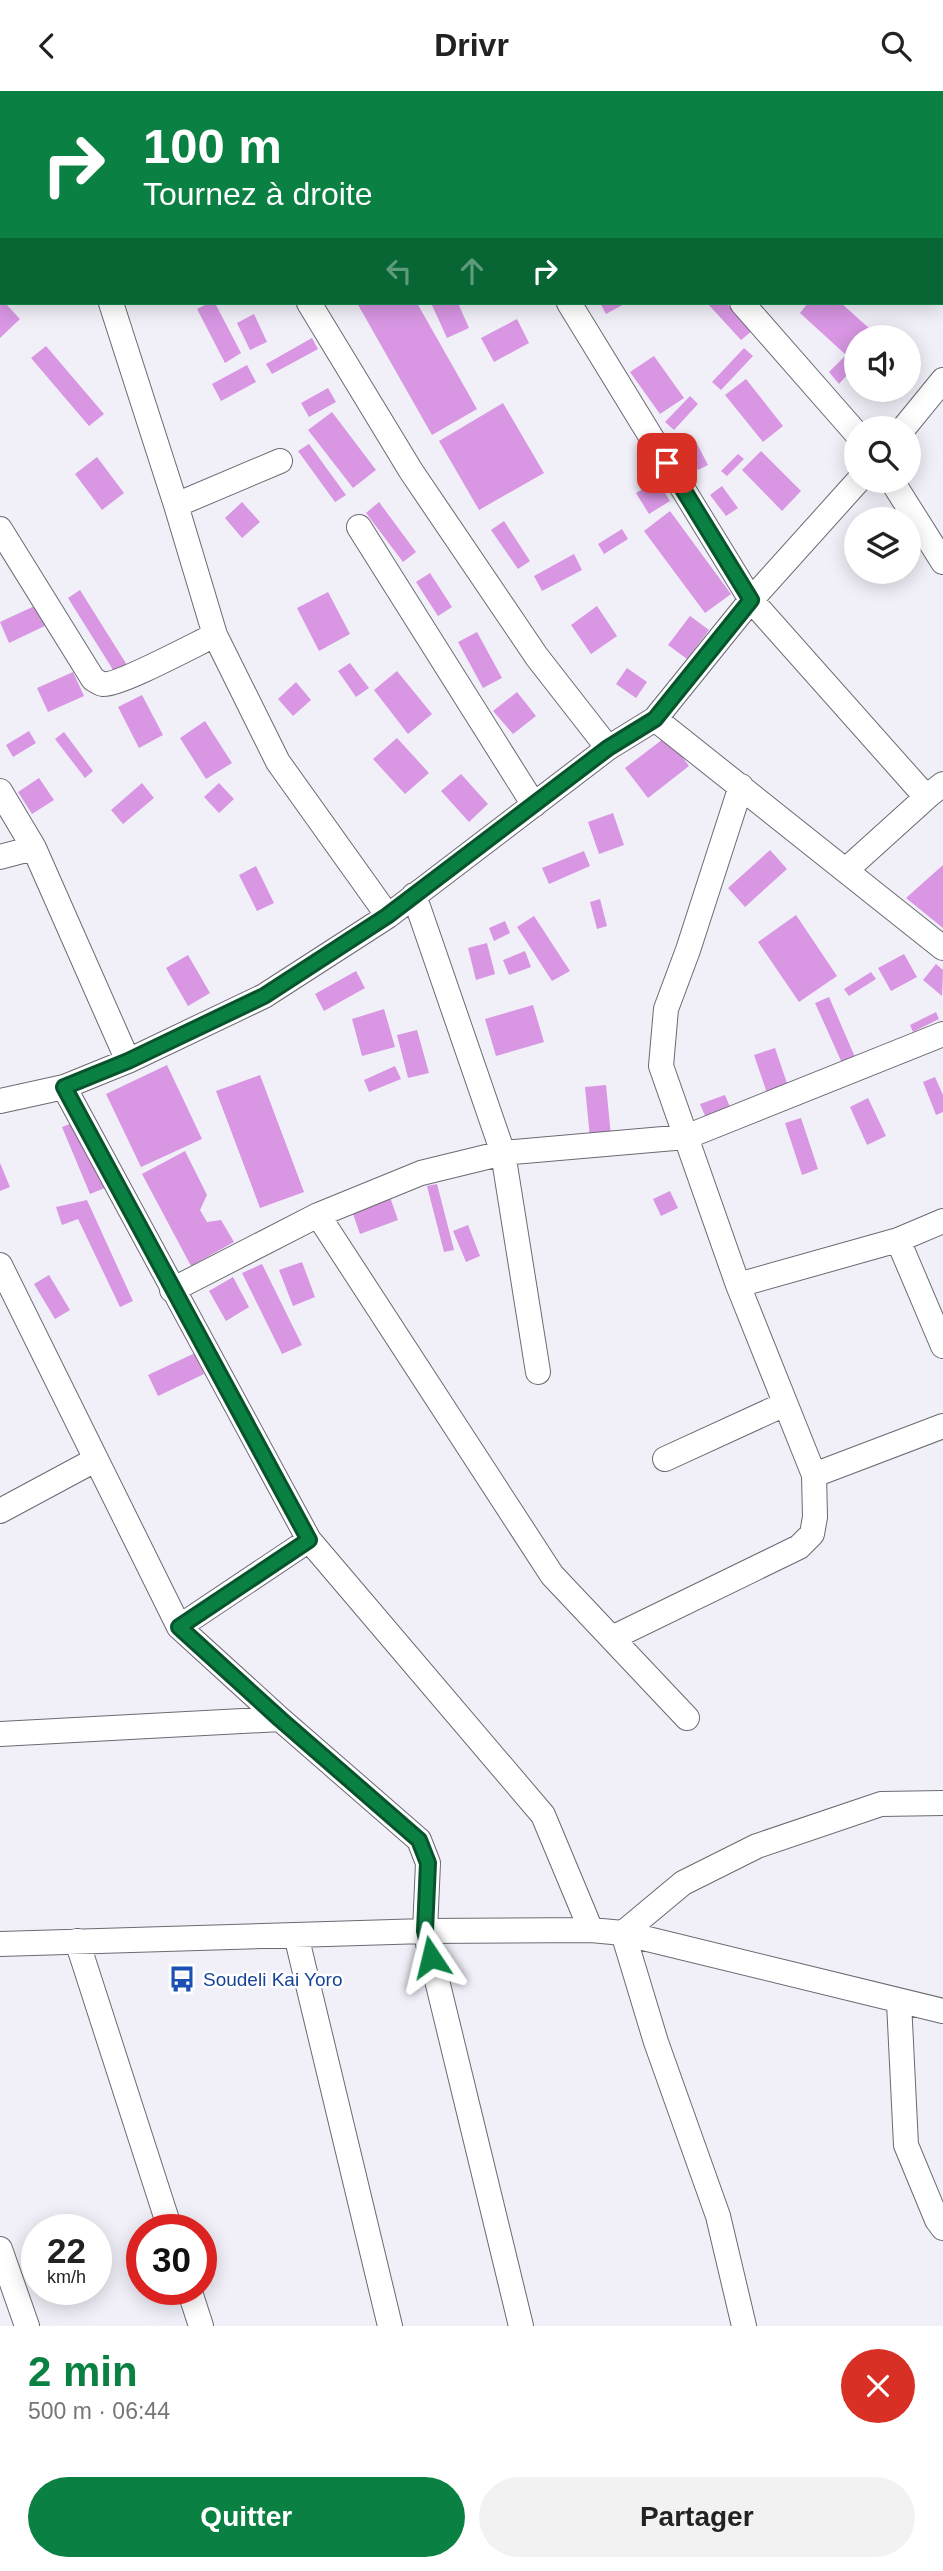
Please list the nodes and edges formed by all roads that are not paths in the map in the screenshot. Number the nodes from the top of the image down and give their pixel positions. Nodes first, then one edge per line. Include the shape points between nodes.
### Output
1 (112, 305) edge
2 (310, 305) edge
3 (570, 305) edge
4 (744, 305) edge
5 (943, 380) edge
6 (914, 416) edge
7 (844, 419) edge
8 (280, 461) dead end
9 (847, 493) edge
10 (900, 493) edge
11 (176, 505) junction
12 (359, 527) dead end
13 (0, 529) edge
14 (943, 562) edge
15 (751, 600) junction
16 (215, 635) junction
17 (655, 719) junction
18 (608, 748) junction
19 (741, 786) junction
20 (936, 790) edge
21 (0, 791) edge
22 (534, 804) junction
23 (34, 848) junction
24 (0, 857) edge
25 (846, 870) junction
26 (414, 895) junction
27 (387, 916) junction
28 (943, 948) edge
29 (943, 1034) edge
30 (128, 1061) junction
31 (64, 1087) junction
32 (0, 1101) edge
33 (686, 1137) junction
34 (503, 1153) junction
35 (318, 1215) junction
36 (943, 1221) edge
37 (898, 1240) junction
38 (0, 1265) edge
39 (738, 1285) junction
40 (172, 1290) junction
41 (943, 1346) edge
42 (538, 1372) dead end
43 (785, 1403) junction
44 (943, 1426) edge
45 (664, 1459) dead end
46 (96, 1460) junction
47 (814, 1475) junction
48 (0, 1511) edge
49 (309, 1540) junction
50 (179, 1627) junction
51 (612, 1638) junction
52 (687, 1717) dead end
53 (280, 1719) junction
54 (0, 1734) edge
55 (943, 1803) edge
56 (591, 1930) junction
57 (425, 1931) junction
58 (622, 1933) junction
59 (296, 1935) junction
60 (77, 1941) junction
61 (0, 1944) edge
62 (899, 2002) junction
63 (943, 2011) edge
64 (165, 2214) edge
65 (941, 2222) edge
66 (0, 2249) edge
67 (194, 2305) edge
68 (27, 2326) edge
69 (201, 2326) edge
70 (390, 2326) edge
71 (521, 2326) edge
72 (744, 2326) edge

1 - 11 street
2 - 18 street via 411,471 537,657
3 - 15 street
4 - 7 street
5 - 6 street
8 - 11 street
9 - 15 street
10 - 14 street
11 - 16 street
12 - 22 street
13 - 16 street via 93,679 101,684
15 - 17 street
15 - 20 street via 919,789
16 - 27 street via 278,762
17 - 18 street
17 - 19 street
18 - 22 street
19 - 25 street
19 - 33 street via 666,1009 661,1066
20 - 25 street
21 - 23 street
22 - 26 street
23 - 24 street
23 - 30 street
25 - 28 street
26 - 27 street
26 - 34 street
27 - 30 street via 264,996
29 - 33 street
30 - 31 street
31 - 32 street
31 - 40 street
33 - 34 street
33 - 39 street
34 - 35 street via 421,1174
34 - 42 street
35 - 40 street
35 - 51 street via 552,1575
36 - 37 street
37 - 39 street
37 - 41 street
38 - 46 street
39 - 43 street
40 - 49 street
43 - 45 street
43 - 47 street
44 - 47 street
46 - 48 street
46 - 50 street
47 - 51 street via 816,1517 812,1534 799,1547
49 - 50 street
49 - 56 street via 543,1815
50 - 53 street
51 - 52 street
53 - 54 street
53 - 57 street via 419,1840 428,1863
55 - 58 street via 881,1804 758,1846 683,1883
56 - 57 street
56 - 58 street
57 - 59 street
57 - 71 street
58 - 62 street
58 - 72 street via 718,2217
59 - 60 street
59 - 70 street
60 - 61 street
60 - 64 street
62 - 63 street
62 - 65 street via 906,2145
66 - 68 street
67 - 69 street

